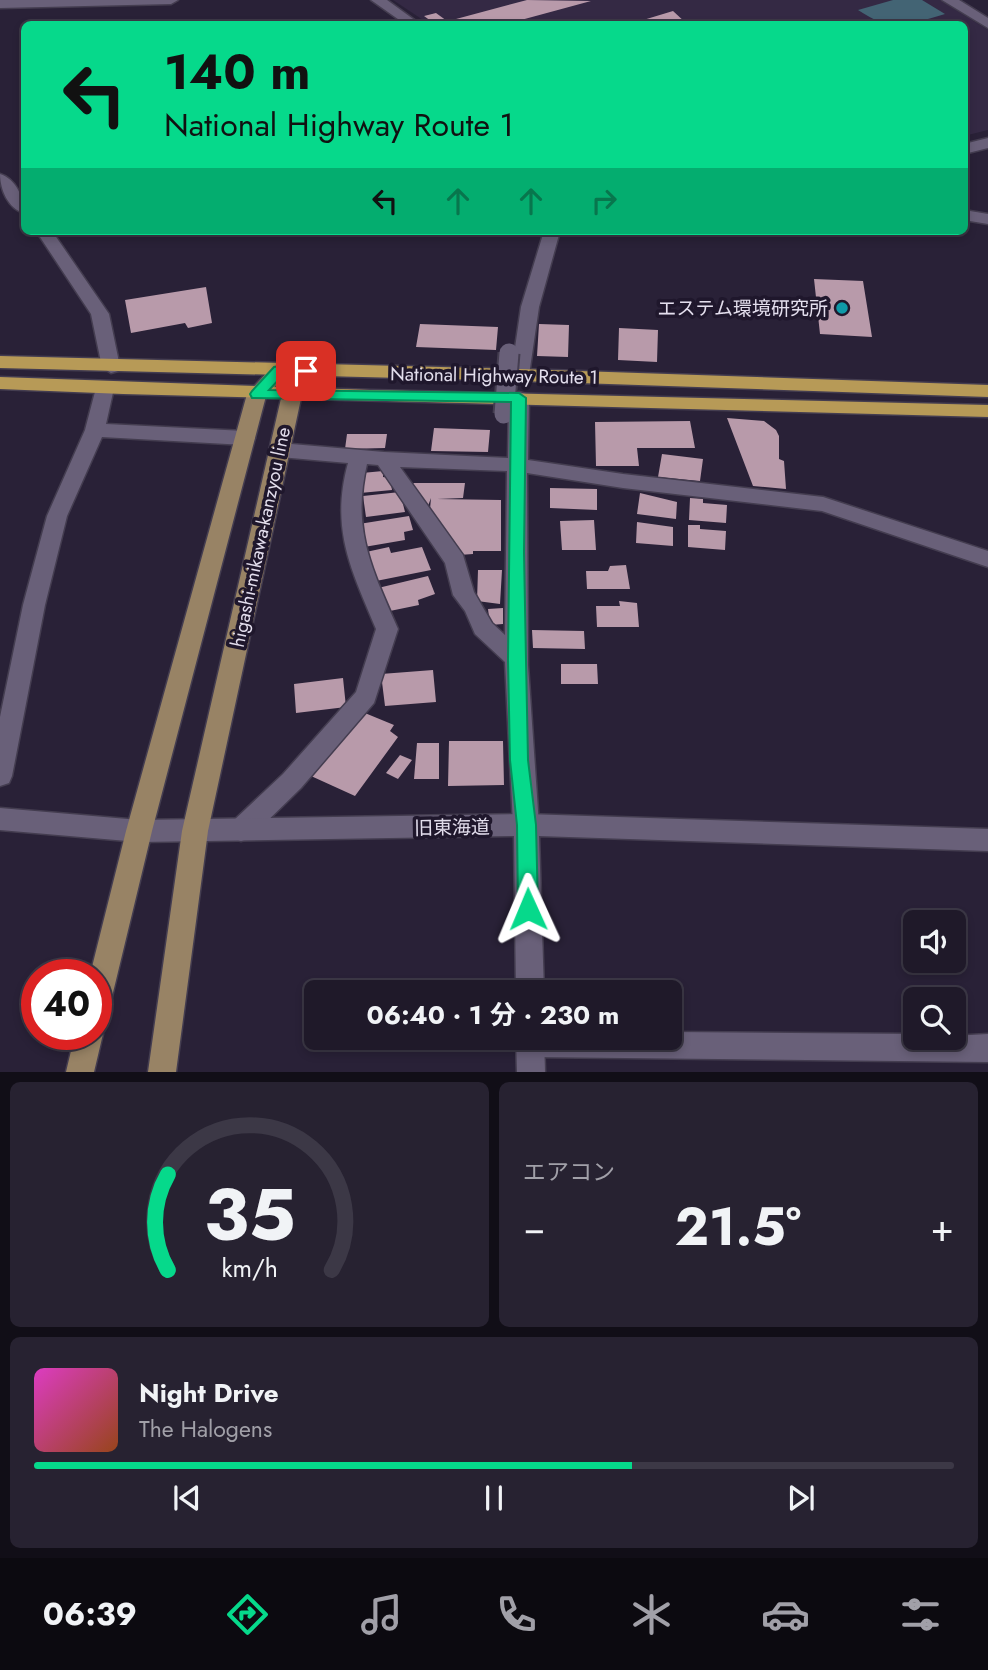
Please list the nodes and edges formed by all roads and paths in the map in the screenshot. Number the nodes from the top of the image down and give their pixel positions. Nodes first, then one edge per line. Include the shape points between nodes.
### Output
1 (139, 0) edge
2 (171, 0) edge
3 (378, 0) edge
4 (949, 0) edge
5 (75, 1) edge
6 (0, 5) edge
7 (409, 21) edge
8 (988, 24) edge
9 (988, 143) edge
10 (968, 148) edge
11 (0, 179) edge
12 (21, 204) edge
13 (968, 216) edge
14 (988, 219) edge
15 (47, 235) edge
16 (551, 235) edge
17 (509, 354) dead end
18 (0, 362) edge
19 (279, 370) junction
20 (520, 375) junction
21 (108, 377) junction
22 (0, 383) edge
23 (988, 391) edge
24 (257, 394) junction
25 (292, 394) junction
26 (512, 406) junction
27 (988, 411) edge
28 (95, 430) junction
29 (245, 438) junction
30 (280, 450) junction
31 (359, 457) junction
32 (384, 459) junction
33 (517, 465) junction
34 (988, 559) edge
35 (517, 660) junction
36 (0, 776) edge
37 (0, 819) edge
38 (526, 825) junction
39 (241, 830) junction
40 (139, 831) junction
41 (195, 831) junction
42 (988, 840) edge
43 (107, 959) edge
44 (530, 980) edge
45 (988, 1048) edge
46 (85, 1050) edge
47 (531, 1051) edge
48 (80, 1072) edge
49 (162, 1072) edge

1 - 2 street
1 - 5 street
3 - 7 street
4 - 8 street
5 - 6 street
9 - 10 street
11 - 12 street
13 - 14 street
15 - 21 street via 100,314
16 - 20 street via 530,307
17 - 26 street, bridge
18 - 21 highway, National Highway Route 1
19 - 20 highway, National Highway Route 1
19 - 21 highway, National Highway Route 1
19 - 24 main road, higashi-mikawa-kanzyou line
19 - 25 main road
20 - 23 highway, National Highway Route 1
21 - 22 highway, National Highway Route 1
21 - 24 highway, National Highway Route 1
21 - 28 street
24 - 25 highway, National Highway Route 1
24 - 29 main road, higashi-mikawa-kanzyou line
25 - 26 highway, National Highway Route 1
25 - 30 main road, higashi-mikawa-kanzyou line
26 - 27 highway, National Highway Route 1
26 - 33 street
28 - 29 street
28 - 36 street via 57,516
29 - 40 main road, higashi-mikawa-kanzyou line
30 - 31 street
30 - 41 main road, higashi-mikawa-kanzyou line
31 - 32 street
31 - 39 street via 352,484 356,556 387,629 366,696 292,781
32 - 33 street
32 - 35 street via 455,561 464,594 483,628
33 - 34 street via 823,504
33 - 35 street
35 - 38 street
37 - 40 street, 旧東海道
38 - 39 street, 旧東海道
38 - 42 street, 旧東海道
38 - 44 street
39 - 41 street, 旧東海道
40 - 41 street, 旧東海道
40 - 43 main road, higashi-mikawa-kanzyou line
41 - 49 main road, higashi-mikawa-kanzyou line
45 - 47 street
46 - 48 main road

